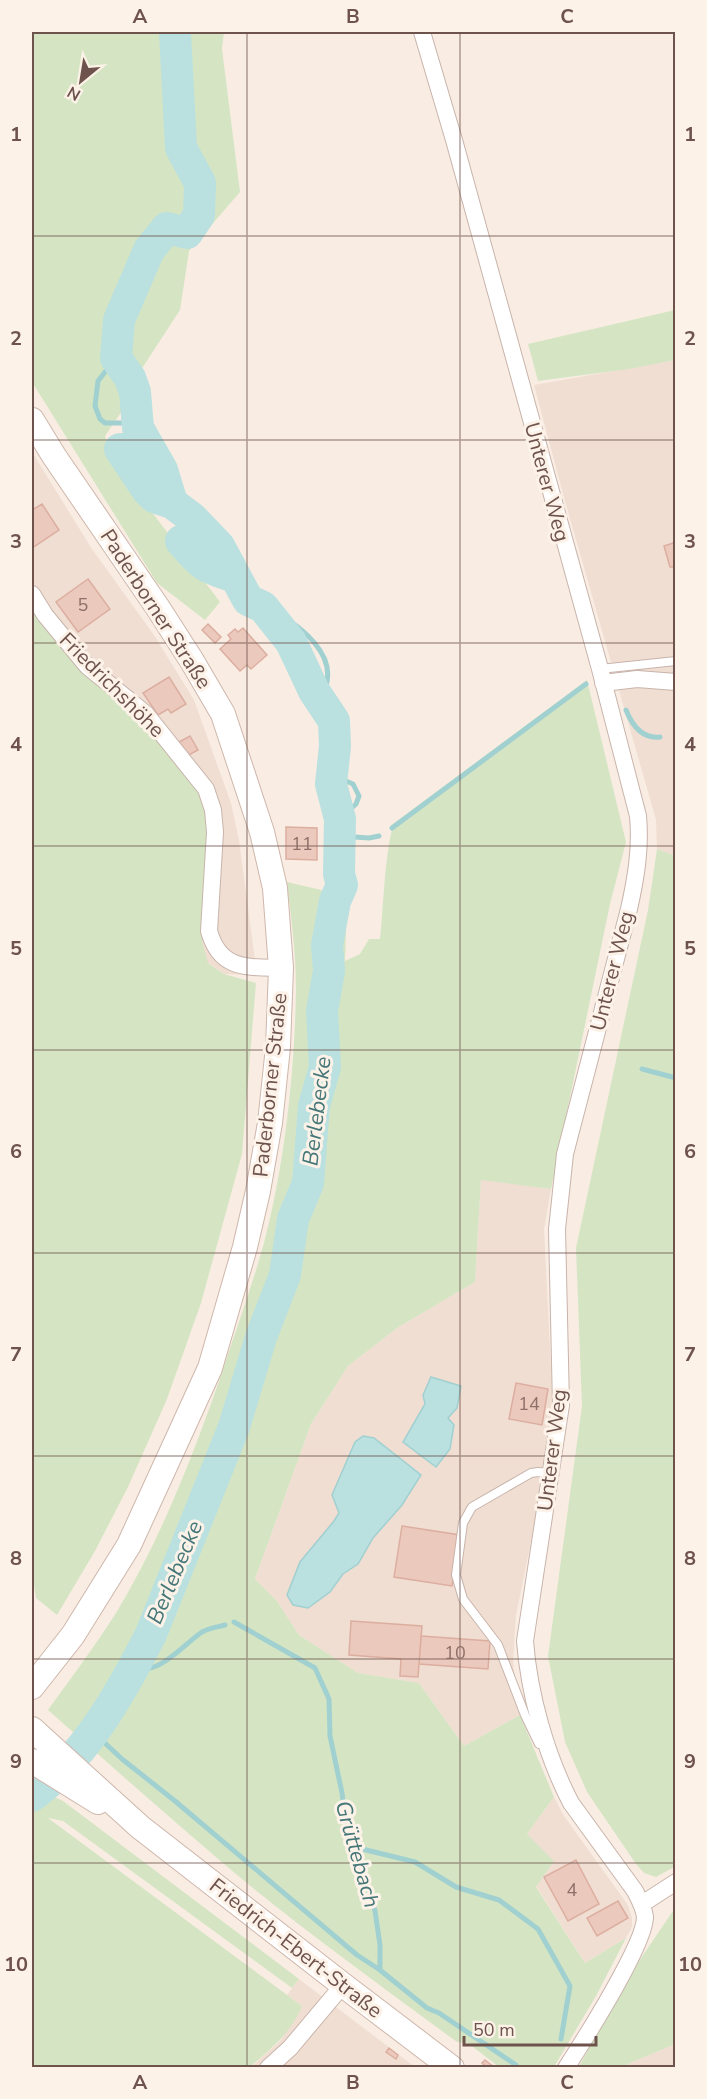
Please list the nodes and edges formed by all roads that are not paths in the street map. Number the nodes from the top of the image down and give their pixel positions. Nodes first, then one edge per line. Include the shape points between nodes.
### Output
1 (422, 32) edge
2 (32, 420) edge
3 (32, 594) edge
4 (675, 661) edge
5 (601, 676) junction
6 (675, 682) edge
7 (281, 968) junction
8 (551, 1473) junction
9 (32, 1688) edge
10 (32, 1729) edge
11 (547, 1747) junction
12 (40, 1763) edge
13 (675, 1882) edge
14 (642, 1904) junction
15 (343, 1985) junction
16 (268, 2067) edge
17 (452, 2067) edge
18 (566, 2067) edge

1 - 5 street, Unterer Weg
2 - 7 main road, Paderborner Straße via 192,660 223,714 262,832 275,888
3 - 7 street, Friedrichshöhe via 87,666 146,714 206,789 215,832 209,931 213,943 235,965
4 - 5 lane
5 - 6 street
5 - 8 street, Unterer Weg via 638,816 639,850 628,909 565,1154 556,1228 561,1405
7 - 9 main road, Paderborner Straße via 278,1047 258,1191 210,1368 129,1545 73,1635
8 - 11 street, Unterer Weg via 525,1641
8 - 11 lane via 531,1473 472,1507 463,1523 456,1575 463,1599 498,1645 538,1743
10 - 12 main road, Friedrich-Ebert-Straße
11 - 14 street, Unterer Weg via 571,1803
12 - 15 main road, Friedrich-Ebert-Straße via 80,1781
13 - 14 street
14 - 18 street via 642,1933
15 - 16 street via 290,2048
15 - 17 main road, Friedrich-Ebert-Straße

